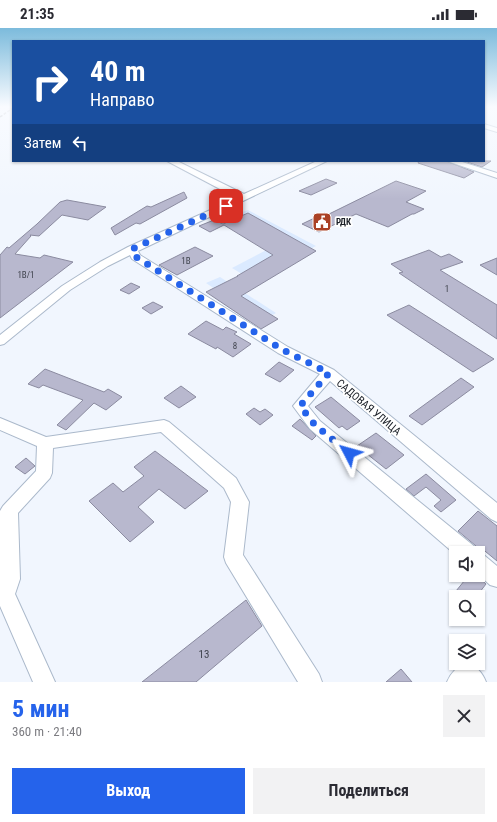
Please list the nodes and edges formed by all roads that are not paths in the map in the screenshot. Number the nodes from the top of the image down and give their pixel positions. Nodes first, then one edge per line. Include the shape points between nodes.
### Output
1 (173, 162) edge
2 (321, 162) edge
3 (455, 162) edge
4 (497, 176) edge
5 (244, 198) junction
6 (132, 249) junction
7 (0, 340) edge
8 (329, 373) junction
9 (1, 425) edge
10 (45, 443) junction
11 (497, 514) edge
12 (460, 546) edge
13 (485, 568) edge
14 (497, 578) edge
15 (44, 682) edge
16 (311, 682) edge

1 - 5 street
2 - 5 street
3 - 4 street
5 - 6 street
6 - 7 street via 66,288
6 - 8 street, САДОВАЯ УЛИЦА via 136,257 283,350
8 - 11 street, САДОВАЯ УЛИЦА
8 - 12 street via 300,406 315,425
9 - 10 street
10 - 15 street via 44,473 9,511 10,579 5,594
10 - 16 street via 164,426 230,483 240,502 233,557
13 - 14 street

